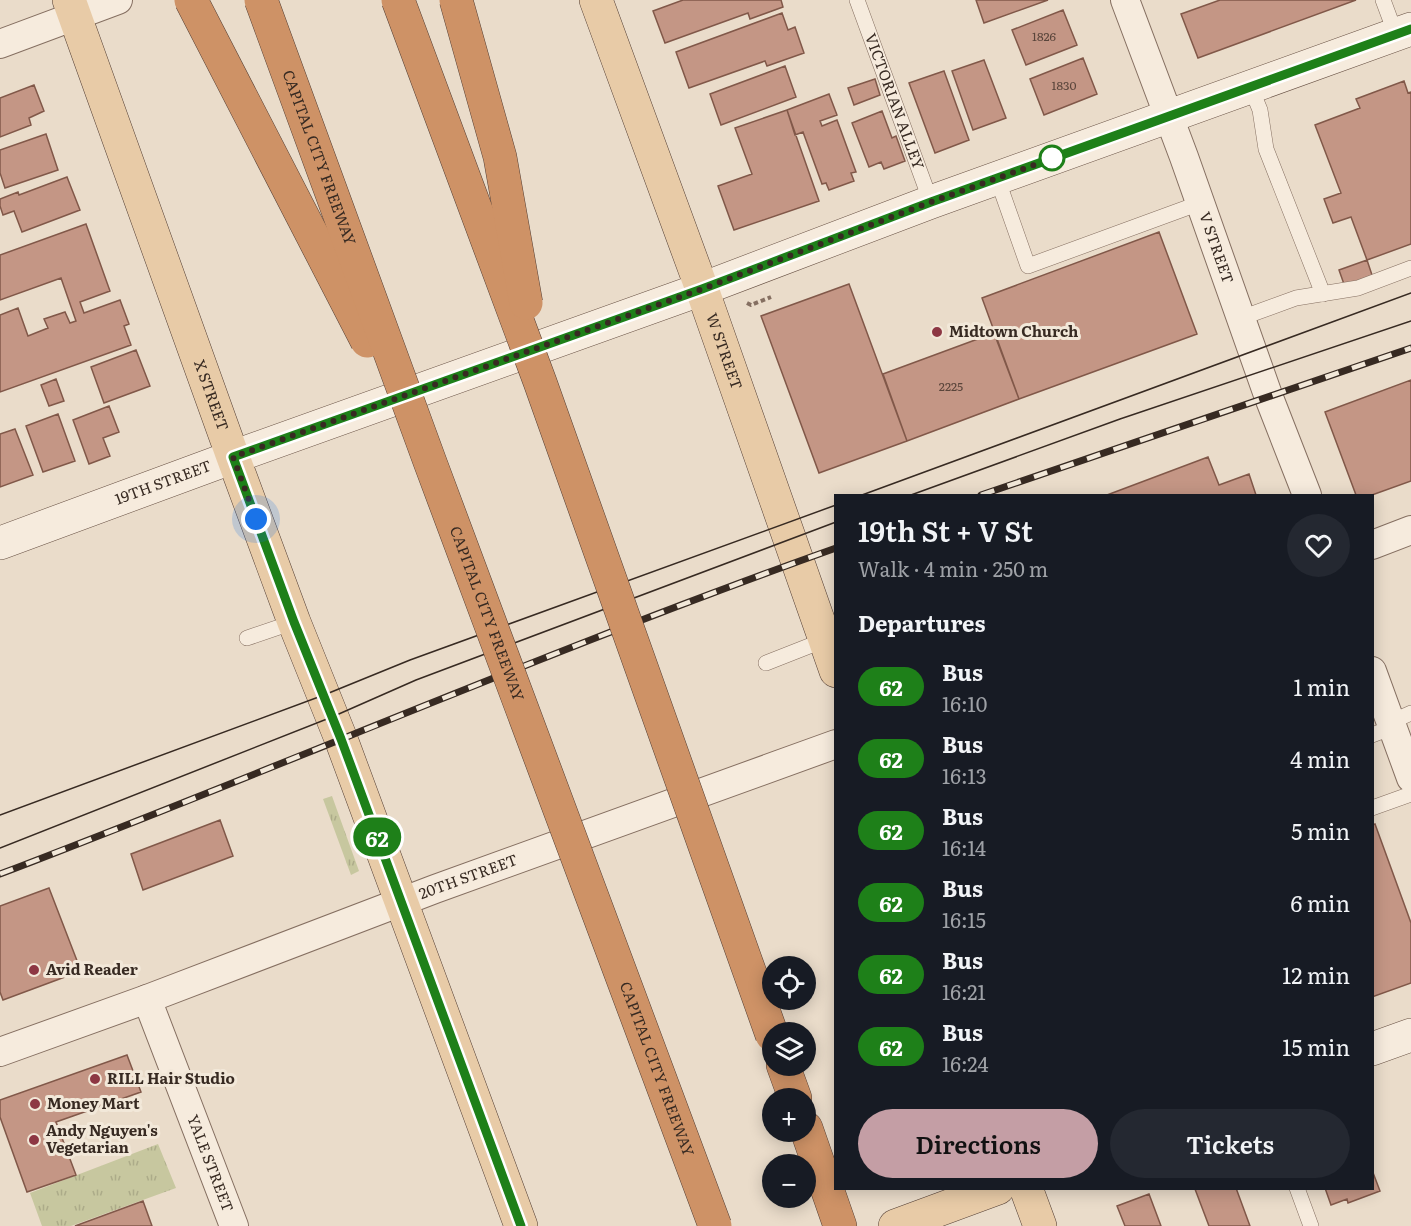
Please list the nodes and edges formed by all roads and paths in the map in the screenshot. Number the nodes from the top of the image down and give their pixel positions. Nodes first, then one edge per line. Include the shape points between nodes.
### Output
1 (118, 0) edge
2 (191, 0) edge
3 (261, 0) edge
4 (398, 0) edge
5 (456, 0) edge
6 (597, 0) edge
7 (858, 0) edge
8 (1125, 0) edge
9 (1383, 0) edge
10 (72, 8) edge
11 (1403, 32) edge
12 (0, 44) edge
13 (1251, 88) junction
14 (1169, 117) junction
15 (997, 178) junction
16 (931, 202) junction
17 (1200, 203) junction
18 (1411, 268) edge
19 (702, 289) junction
20 (1323, 294) junction
21 (1241, 318) junction
22 (540, 382) junction
23 (233, 457) junction
24 (430, 462) junction
25 (1307, 494) edge
26 (1411, 531) edge
27 (2, 538) edge
28 (1374, 544) edge
29 (294, 622) junction
30 (247, 638) dead end
31 (830, 638) edge
32 (834, 660) edge
33 (766, 663) dead end
34 (1374, 676) edge
35 (1392, 724) edge
36 (834, 745) edge
37 (1411, 778) edge
38 (1411, 794) edge
39 (1374, 807) edge
40 (402, 902) junction
41 (147, 999) junction
42 (767, 1022) edge
43 (1411, 1035) edge
44 (1374, 1048) edge
45 (0, 1052) edge
46 (811, 1142) edge
47 (993, 1190) edge
48 (1027, 1190) edge
49 (1298, 1190) edge
50 (234, 1226) edge
51 (521, 1226) edge
52 (715, 1226) edge
53 (840, 1226) edge
54 (895, 1226) edge
55 (1040, 1226) edge
56 (1311, 1226) edge

1 - 10 street
2 - 24 highway, bridge
3 - 24 highway, CAPITAL CITY FREEWAY, bridge
4 - 22 highway, bridge
5 - 22 highway, bridge via 500,157
6 - 19 main road, W STREET
7 - 16 lane, VICTORIAN ALLEY
8 - 14 street, V STREET
9 - 11 lane
10 - 12 street
10 - 23 main road, X STREET
11 - 13 main road, 19TH STREET
13 - 14 main road, 19TH STREET
13 - 20 lane via 1260,110 1266,149
14 - 15 main road, 19TH STREET
14 - 17 street, V STREET
15 - 16 main road, 19TH STREET
15 - 17 lane via 1028,266
16 - 19 main road, 19TH STREET
17 - 21 street, V STREET
18 - 20 lane via 1358,288
19 - 23 main road, 19TH STREET
19 - 31 main road, W STREET
20 - 21 lane via 1296,298
21 - 25 street, V STREET
22 - 42 highway, bridge
23 - 27 main road, 19TH STREET
23 - 29 main road, X STREET
24 - 52 highway, CAPITAL CITY FREEWAY, bridge
26 - 28 street
29 - 30 lane
29 - 40 main road, X STREET
31 - 32 main road, W STREET
31 - 33 lane
34 - 35 street
35 - 37 street
36 - 40 street, 20TH STREET
38 - 39 lane
40 - 41 street, 20TH STREET
40 - 51 main road, X STREET
41 - 45 street, 20TH STREET
41 - 50 street, YALE STREET
43 - 44 main road
46 - 53 highway
47 - 54 main road
48 - 55 main road
49 - 56 lane

